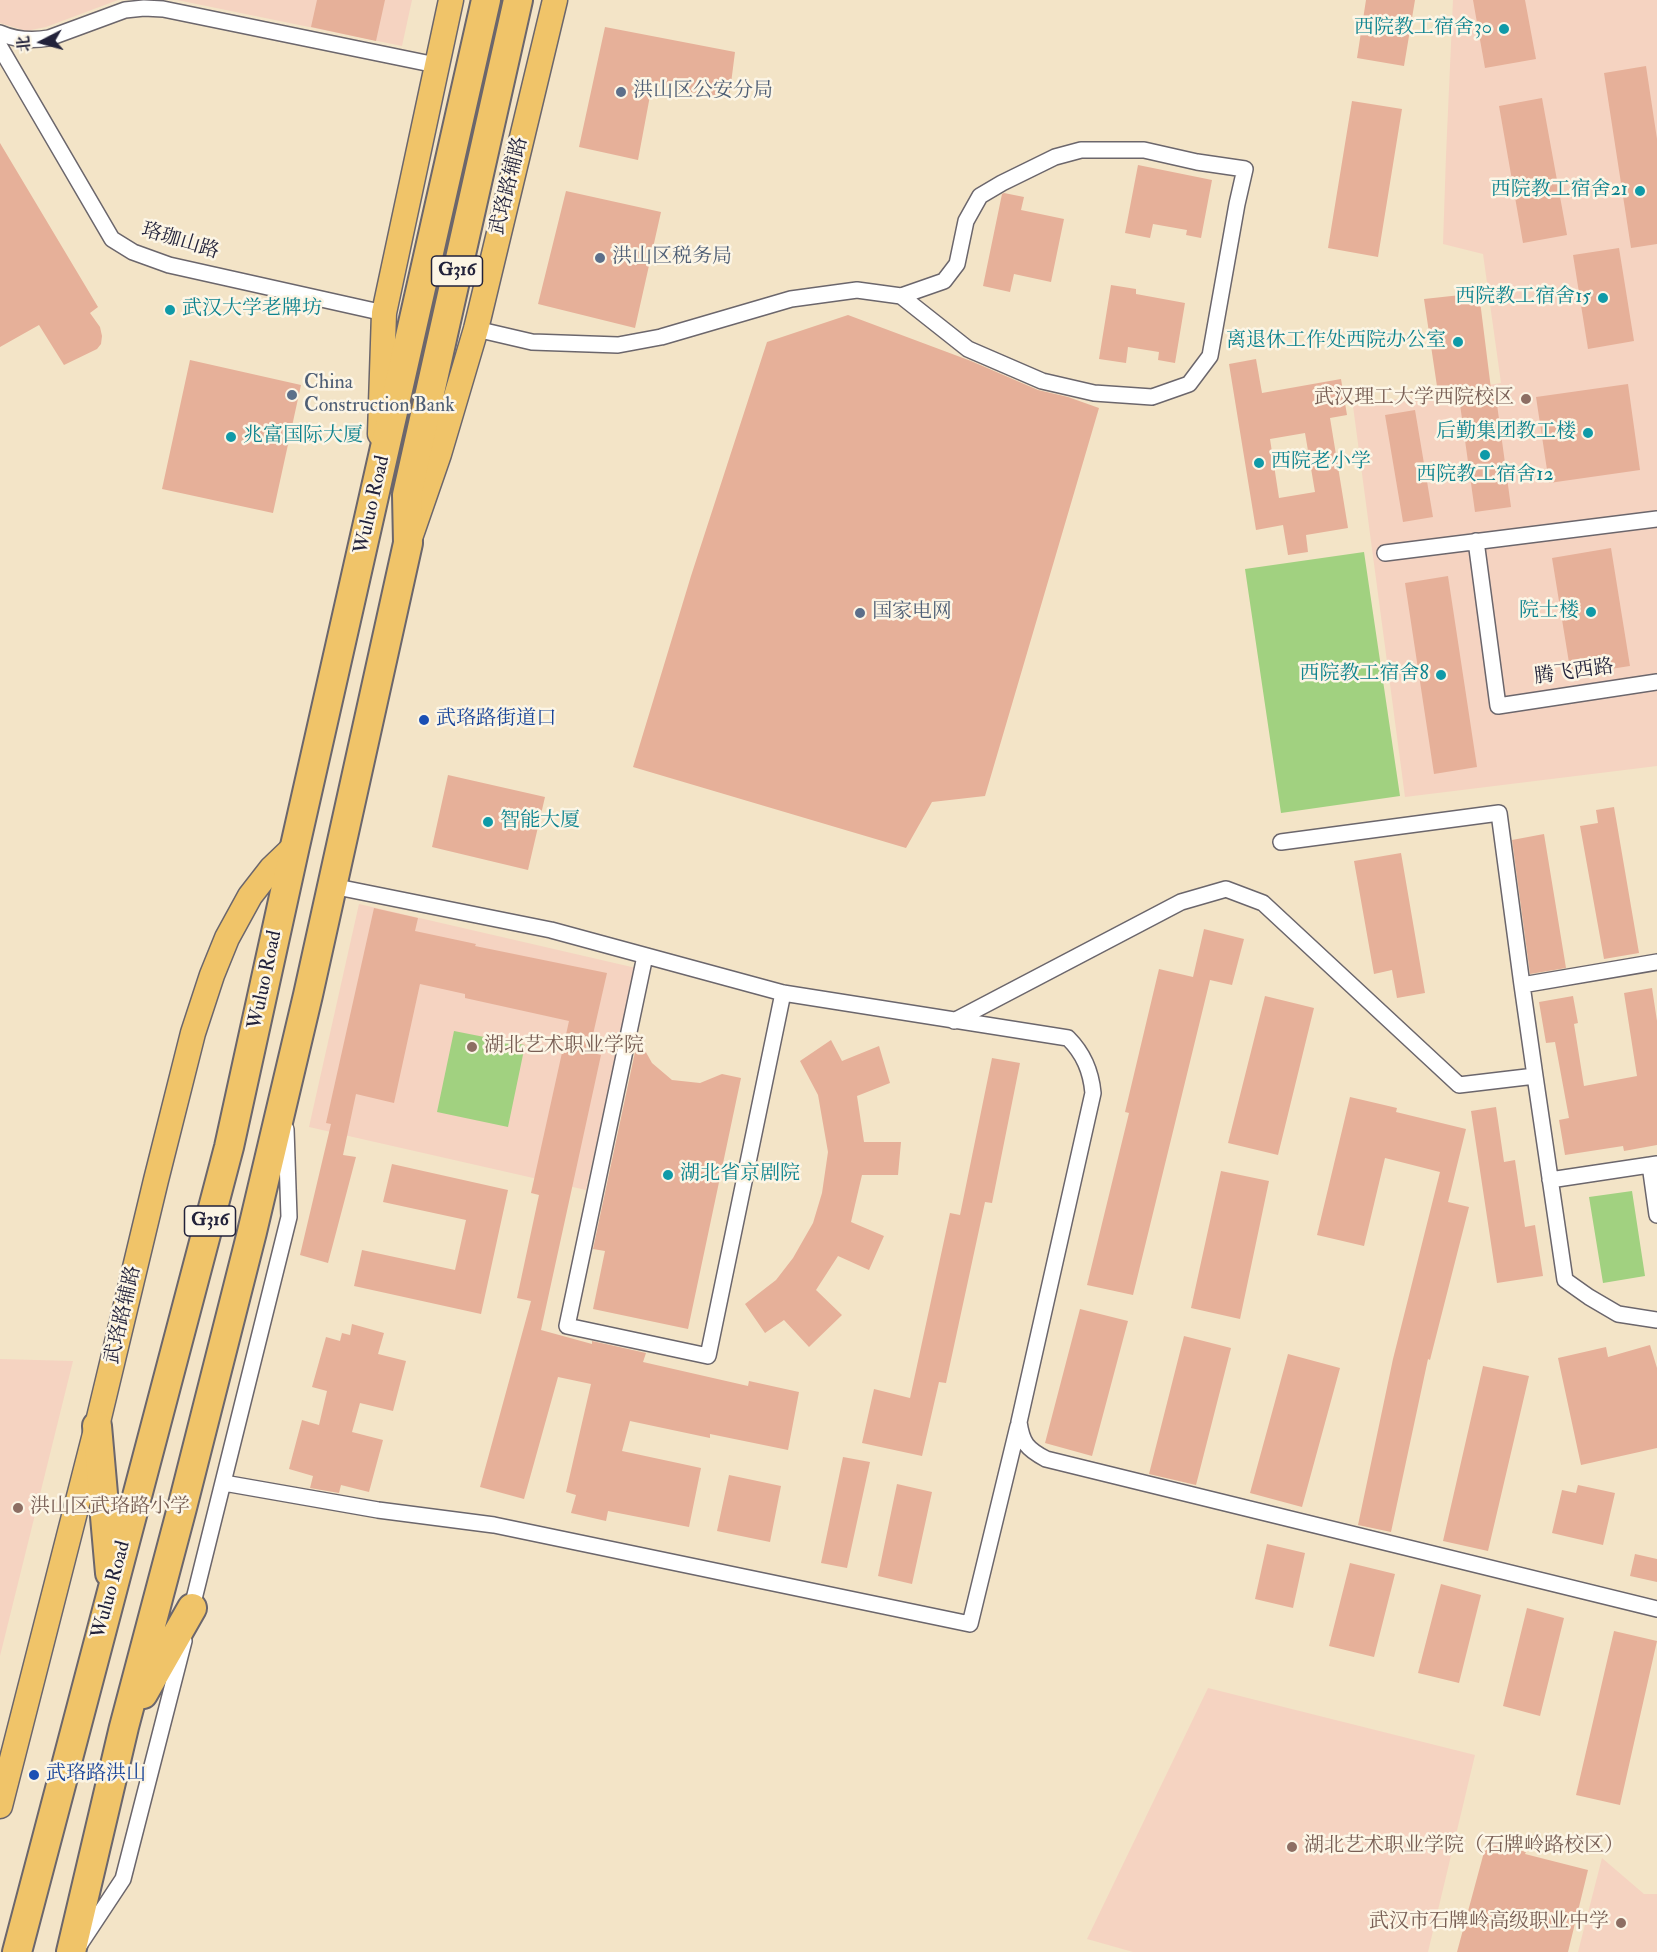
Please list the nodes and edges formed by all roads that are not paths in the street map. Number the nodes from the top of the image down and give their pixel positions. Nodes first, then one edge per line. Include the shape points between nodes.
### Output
1 (451, 0) edge
2 (486, 0) edge
3 (518, 0) edge
4 (555, 0) edge
5 (0, 33) edge
6 (0, 47) edge
7 (436, 65) junction
8 (901, 296) junction
9 (384, 313) junction
10 (476, 329) junction
11 (378, 484) junction
12 (1657, 519) edge
13 (1476, 541) junction
14 (408, 543) junction
15 (1385, 553) dead end
16 (1657, 682) edge
17 (1281, 842) dead end
18 (295, 846) junction
19 (332, 886) junction
20 (645, 956) junction
21 (1657, 962) edge
22 (1522, 986) junction
23 (783, 993) junction
24 (954, 1021) junction
25 (1535, 1076) junction
26 (285, 1093) junction
27 (1653, 1165) edge
28 (1550, 1180) junction
29 (1657, 1215) edge
30 (1657, 1320) edge
31 (1019, 1422) junction
32 (98, 1426) junction
33 (224, 1483) junction
34 (111, 1593) junction
35 (192, 1608) junction
36 (1657, 1609) edge
37 (124, 1727) junction
38 (0, 1806) edge
39 (17, 1952) edge
40 (73, 1952) edge

1 - 7 main road
2 - 11 highway, Wuluo Road / G316
3 - 14 highway, Wuluo Road / G316 via 407,495
4 - 10 main road, 武珞路辅路
5 - 7 street via 36,40 125,10 163,9
6 - 9 street, 珞珈山路 via 112,239 133,252 169,265
7 - 9 main road
8 - 8 street via 968,349 1042,381 1094,393 1152,397 1189,384 1209,356 1245,169 1144,150 1082,150 1055,157 980,196 966,221 957,264 944,281
8 - 10 street via 857,290 791,299 672,334 618,345 532,342
9 - 11 main road
10 - 14 main road, 武珞路辅路
11 - 18 highway, Wuluo Road / G316
12 - 13 street
13 - 15 street
13 - 16 street, 腾飞西路 via 1498,706
14 - 19 highway, Wuluo Road / G316
17 - 22 street via 1499,813
18 - 32 main road, 武珞路辅路 via 249,896 212,975 193,1033
18 - 34 highway, Wuluo Road / G316 via 229,1147
19 - 20 street via 551,930
19 - 26 highway, Wuluo Road / G316
20 - 23 street
20 - 23 street via 567,1326 708,1356
21 - 22 street
22 - 25 street
23 - 24 street
24 - 25 street via 1181,902 1227,889 1263,903 1459,1085
24 - 31 street via 1068,1038 1092,1077 1093,1093
25 - 28 street
26 - 33 street via 289,1217
26 - 37 highway, Wuluo Road / G316
27 - 28 street
27 - 29 street
28 - 30 street via 1565,1280 1618,1314
31 - 33 street via 970,1624 494,1526
31 - 36 street via 1031,1452 1046,1459
32 - 34 highway
32 - 38 main road, 武珞路辅路
33 - 35 street
34 - 39 highway, Wuluo Road / G316
35 - 37 highway
35 - 40 street via 123,1879
37 - 40 highway, Wuluo Road / G316

